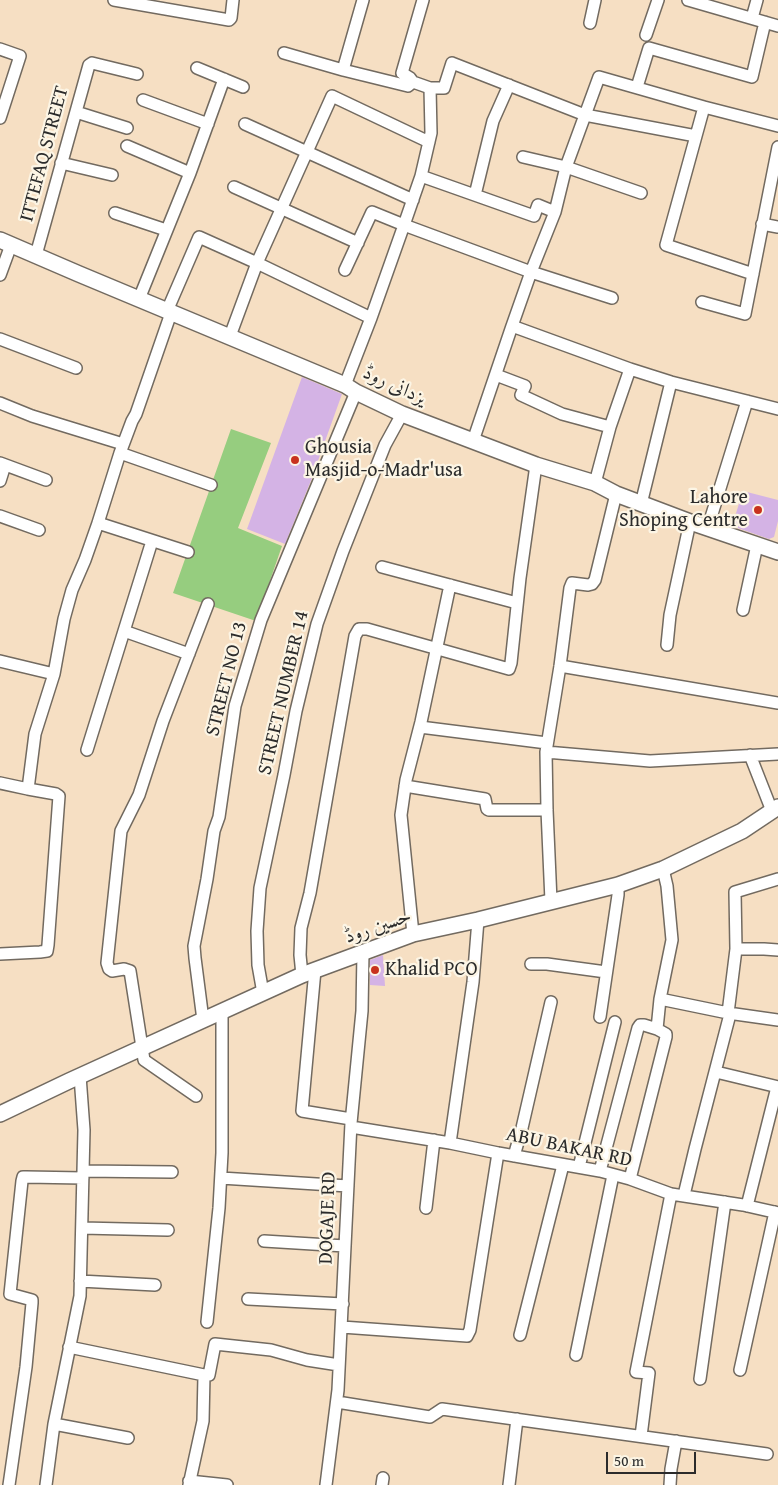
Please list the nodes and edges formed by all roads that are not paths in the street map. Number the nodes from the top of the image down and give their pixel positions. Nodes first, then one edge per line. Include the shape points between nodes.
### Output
1 (114, 0) edge
2 (233, 0) edge
3 (363, 0) edge
4 (423, 0) edge
5 (595, 0) edge
6 (658, 0) edge
7 (688, 0) edge
8 (757, 0) edge
9 (752, 18) junction
10 (765, 22) junction
11 (590, 23) dead end
12 (778, 26) edge
13 (646, 35) dead end
14 (0, 49) edge
15 (284, 52) dead end
16 (197, 68) dead end
17 (342, 70) junction
18 (137, 74) dead end
19 (224, 79) junction
20 (413, 82) junction
21 (509, 85) junction
22 (243, 88) dead end
23 (430, 88) junction
24 (637, 88) junction
25 (143, 100) dead end
26 (704, 107) junction
27 (76, 112) junction
28 (585, 115) junction
29 (0, 118) edge
30 (208, 124) junction
31 (245, 124) dead end
32 (778, 126) edge
33 (127, 128) dead end
34 (696, 136) junction
35 (429, 142) junction
36 (127, 146) dead end
37 (778, 147) edge
38 (307, 151) junction
39 (523, 157) dead end
40 (61, 163) junction
41 (566, 167) junction
42 (190, 173) junction
43 (112, 175) dead end
44 (421, 176) junction
45 (234, 186) dead end
46 (641, 193) dead end
47 (475, 195) junction
48 (413, 200) junction
49 (281, 209) junction
50 (555, 212) junction
51 (115, 213) dead end
52 (762, 224) junction
53 (404, 225) junction
54 (778, 227) edge
55 (166, 230) junction
56 (5, 242) edge
57 (358, 243) junction
58 (36, 255) junction
59 (256, 263) junction
60 (346, 270) dead end
61 (530, 272) junction
62 (0, 274) edge
63 (753, 274) junction
64 (612, 298) dead end
65 (139, 299) junction
66 (702, 302) dead end
67 (169, 312) junction
68 (371, 318) junction
69 (512, 326) junction
70 (230, 336) junction
71 (0, 339) edge
72 (76, 368) dead end
73 (630, 369) junction
74 (496, 375) junction
75 (671, 382) junction
76 (350, 388) junction
77 (747, 401) junction
78 (0, 403) edge
79 (778, 409) edge
80 (402, 414) junction
81 (610, 427) junction
82 (473, 441) junction
83 (122, 449) junction
84 (2, 464) edge
85 (536, 465) junction
86 (0, 480) edge
87 (46, 480) dead end
88 (595, 483) junction
89 (211, 485) dead end
90 (616, 494) junction
91 (641, 504) junction
92 (0, 516) edge
93 (690, 522) junction
94 (98, 523) junction
95 (708, 527) junction
96 (40, 530) dead end
97 (152, 541) junction
98 (757, 545) junction
99 (777, 549) edge
100 (188, 552) dead end
101 (382, 567) dead end
102 (450, 585) junction
103 (517, 603) junction
104 (208, 604) dead end
105 (743, 610) dead end
106 (124, 631) junction
107 (667, 646) dead end
108 (437, 649) junction
109 (189, 654) junction
110 (0, 661) edge
111 (560, 666) junction
112 (54, 674) junction
113 (778, 703) edge
114 (420, 727) junction
115 (547, 748) junction
116 (87, 750) dead end
117 (778, 754) edge
118 (750, 755) junction
119 (0, 783) edge
120 (405, 786) junction
121 (28, 789) junction
122 (776, 808) edge
123 (546, 810) junction
124 (663, 869) junction
125 (778, 879) edge
126 (618, 885) junction
127 (551, 901) junction
128 (478, 920) junction
129 (413, 934) junction
130 (736, 949) junction
131 (778, 950) edge
132 (363, 952) junction
133 (0, 954) edge
134 (531, 964) dead end
135 (606, 972) junction
136 (308, 973) junction
137 (263, 993) junction
138 (660, 999) junction
139 (551, 1002) dead end
140 (222, 1011) junction
141 (728, 1013) junction
142 (600, 1017) dead end
143 (203, 1020) junction
144 (778, 1020) edge
145 (615, 1022) dead end
146 (657, 1028) junction
147 (141, 1048) junction
148 (716, 1072) junction
149 (80, 1076) junction
150 (778, 1087) edge
151 (196, 1096) dead end
152 (0, 1114) edge
153 (351, 1123) junction
154 (434, 1140) junction
155 (450, 1143) junction
156 (498, 1153) junction
157 (514, 1156) junction
158 (563, 1165) junction
159 (578, 1167) junction
160 (600, 1171) junction
161 (172, 1172) dead end
162 (83, 1174) junction
163 (613, 1174) junction
164 (221, 1178) junction
165 (630, 1179) junction
166 (348, 1186) junction
167 (671, 1194) junction
168 (684, 1195) junction
169 (725, 1202) junction
170 (747, 1206) junction
171 (426, 1208) dead end
172 (776, 1213) edge
173 (82, 1228) junction
174 (168, 1230) dead end
175 (264, 1241) dead end
176 (346, 1246) junction
177 (80, 1281) junction
178 (155, 1285) dead end
179 (248, 1299) dead end
180 (343, 1304) junction
181 (207, 1322) dead end
182 (342, 1327) junction
183 (520, 1335) dead end
184 (69, 1347) junction
185 (576, 1355) dead end
186 (340, 1365) junction
187 (740, 1370) dead end
188 (204, 1375) junction
189 (700, 1379) dead end
190 (336, 1402) junction
191 (517, 1419) junction
192 (54, 1424) junction
193 (641, 1436) junction
194 (128, 1438) dead end
195 (676, 1441) junction
196 (767, 1454) dead end
197 (189, 1483) edge
198 (9, 1485) edge
199 (46, 1485) edge
200 (227, 1485) edge
201 (326, 1485) edge
202 (509, 1485) edge
203 (670, 1485) edge

1 - 2 street via 229,20
3 - 17 street
4 - 20 street via 402,73
5 - 11 street
6 - 13 street
7 - 9 street
8 - 9 street
9 - 10 street
10 - 12 street
10 - 24 street via 752,77 649,48
14 - 29 street via 20,56
15 - 17 street
16 - 19 street
17 - 20 street via 408,86
18 - 27 street, ITTEFAQ STREET via 90,64
19 - 22 street
19 - 30 street
20 - 23 street
21 - 23 street via 452,63 444,88
21 - 28 street
21 - 47 street via 493,121
23 - 35 street, STREET NO 13
24 - 26 street
24 - 28 street via 599,77
25 - 30 street
26 - 32 street
26 - 34 street
27 - 33 street
27 - 40 street, ITTEFAQ STREET
28 - 34 street
28 - 41 street
30 - 42 street
31 - 38 street
34 - 63 street via 666,245
35 - 38 street via 332,96
35 - 44 street, STREET NO 13
36 - 42 street
37 - 52 street
38 - 48 street
38 - 49 street
39 - 41 street
40 - 43 street
40 - 58 street, ITTEFAQ STREET
41 - 46 street
41 - 50 street
42 - 55 street
44 - 47 street
44 - 48 street, STREET NO 13
45 - 49 street
47 - 50 street via 534,216 538,205
48 - 53 street, STREET NO 13
49 - 57 street
49 - 59 street
50 - 61 street
51 - 55 street
52 - 54 street
52 - 63 street
53 - 57 street via 372,212
53 - 61 street
53 - 68 street, STREET NO 13
55 - 65 street
56 - 58 street, یزدانی روڈ
56 - 62 street
57 - 60 street
58 - 65 street, یزدانی روڈ
59 - 67 street via 199,237
59 - 68 street
59 - 70 street
61 - 64 street
61 - 69 street
63 - 66 street via 745,314
65 - 67 street, یزدانی روڈ
67 - 70 street, یزدانی روڈ
67 - 83 street
68 - 76 street, STREET NO 13
69 - 73 street
69 - 74 street
70 - 76 street, یزدانی روڈ
71 - 72 street
73 - 75 street
73 - 81 street
74 - 81 street via 525,386 521,395 562,414
74 - 82 street
75 - 77 street
75 - 91 street
76 - 80 street, یزدانی روڈ
76 - 143 street, STREET NO 13 via 261,620 235,706 219,817 194,946
77 - 79 street
77 - 95 street
78 - 83 street
80 - 82 street, یزدانی روڈ
80 - 137 street, STREET NUMBER 14 via 385,445 343,551 317,624 296,711 260,888 257,931
81 - 88 street
82 - 85 street, یزدانی روڈ
83 - 89 street
83 - 94 street
84 - 86 street
84 - 87 street
85 - 88 street, یزدانی روڈ
85 - 103 street
88 - 90 street, یزدانی روڈ
90 - 91 street, یزدانی روڈ
90 - 111 street via 595,580 588,585 572,583 570,588
91 - 93 street, یزدانی روڈ
92 - 96 street
93 - 95 street, یزدانی روڈ
93 - 107 street via 670,615
94 - 97 street
94 - 112 street via 72,590
95 - 98 street, یزدانی روڈ
97 - 100 street
97 - 106 street
98 - 99 street, یزدانی روڈ
98 - 105 street
101 - 102 street
102 - 103 street
102 - 108 street
103 - 108 street via 509,669
104 - 109 street
106 - 109 street
106 - 116 street
108 - 114 street
108 - 136 street via 368,629 358,629 355,636 302,928 300,955
109 - 147 street via 139,795 121,831 107,963 112,971 130,971
110 - 112 street
111 - 113 street
111 - 115 street
112 - 121 street via 35,734
114 - 115 street
114 - 120 street
115 - 118 street via 650,761
115 - 123 street
117 - 118 street
118 - 122 street
119 - 121 street
120 - 123 street via 485,799 489,810
120 - 129 street via 400,815
121 - 133 street via 59,796 48,945 46,951
122 - 124 street, حسین روڈ via 742,831
123 - 127 street
124 - 126 street, حسین روڈ
124 - 138 street via 668,886 672,940
125 - 130 street via 735,892
126 - 127 street, حسین روڈ
126 - 135 street
127 - 128 street, حسین روڈ
128 - 129 street, حسین روڈ
128 - 155 street via 473,982
129 - 132 street, حسین روڈ
130 - 131 street
130 - 141 street
132 - 136 street, حسین روڈ
132 - 153 street, DOGAJE RD via 362,1011
134 - 135 street
135 - 142 street
136 - 137 street, حسین روڈ
136 - 153 street, ABU BAKAR RD via 302,1112
137 - 140 street, حسین روڈ
138 - 141 street
138 - 146 street
139 - 157 street
140 - 143 street, حسین روڈ
140 - 164 street
141 - 144 street
141 - 148 street
143 - 147 street, حسین روڈ
145 - 159 street
146 - 160 street via 638,1028
146 - 165 street via 666,1037
147 - 149 street, حسین روڈ
147 - 151 street via 146,1063
148 - 150 street
148 - 168 street
149 - 152 street, حسین روڈ
149 - 162 street
150 - 170 street
153 - 154 street, ABU BAKAR RD
153 - 166 street, DOGAJE RD
154 - 155 street, ABU BAKAR RD
154 - 171 street
155 - 156 street, ABU BAKAR RD
156 - 157 street, ABU BAKAR RD
156 - 182 street via 467,1336
157 - 158 street, ABU BAKAR RD
158 - 159 street, ABU BAKAR RD
158 - 183 street
159 - 160 street, ABU BAKAR RD
160 - 163 street, ABU BAKAR RD
161 - 162 street
162 - 173 street
162 - 198 street via 23,1177 22,1181 10,1294 32,1300 32,1304
163 - 165 street, ABU BAKAR RD
163 - 185 street
164 - 166 street
164 - 181 street
165 - 167 street, ABU BAKAR RD
166 - 176 street, DOGAJE RD
167 - 168 street, ABU BAKAR RD
167 - 193 street via 636,1372 649,1373
168 - 169 street, ABU BAKAR RD
169 - 170 street, ABU BAKAR RD
169 - 189 street
170 - 172 street, ABU BAKAR RD
172 - 187 street
173 - 174 street
173 - 177 street
175 - 176 street
176 - 180 street, DOGAJE RD
177 - 178 street
177 - 184 street
179 - 180 street
180 - 182 street, DOGAJE RD
182 - 186 street, DOGAJE RD
184 - 188 street
184 - 192 street
186 - 188 street via 271,1350 215,1344 209,1375
186 - 190 street, DOGAJE RD
188 - 197 street via 202,1421
190 - 191 street via 430,1417 442,1409
190 - 201 street, DOGAJE RD
191 - 193 street
191 - 202 street
192 - 194 street
192 - 199 street
193 - 195 street
195 - 196 street
195 - 203 street
197 - 200 street

